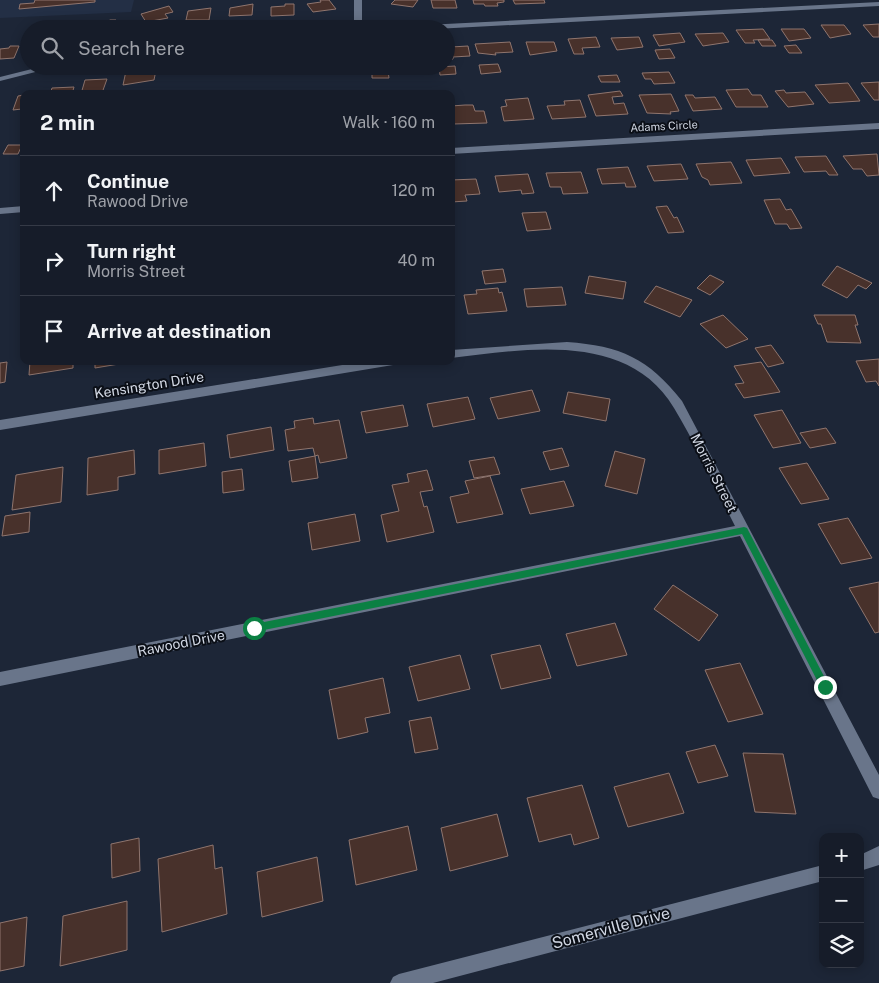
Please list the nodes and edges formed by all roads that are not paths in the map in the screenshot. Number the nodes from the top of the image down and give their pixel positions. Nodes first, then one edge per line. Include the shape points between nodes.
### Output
1 (358, 0) edge
2 (879, 4) edge
3 (358, 20) edge
4 (455, 26) edge
5 (20, 74) edge
6 (0, 79) edge
7 (879, 126) edge
8 (455, 151) edge
9 (20, 210) edge
10 (0, 211) edge
11 (455, 354) edge
12 (368, 365) edge
13 (0, 425) edge
14 (744, 530) junction
15 (0, 678) edge
16 (879, 791) edge
17 (879, 854) edge
18 (864, 861) edge
19 (819, 874) edge
20 (399, 983) edge

1 - 3 street
2 - 4 street
5 - 6 street
7 - 8 street, Adams Circle
9 - 10 street
11 - 14 street, Morris Street via 567,346 608,350 627,357 658,379 678,404
12 - 13 street, Kensington Drive
14 - 15 street, Rawood Drive
14 - 16 street, Morris Street
17 - 18 street
19 - 20 street, Somerville Drive

